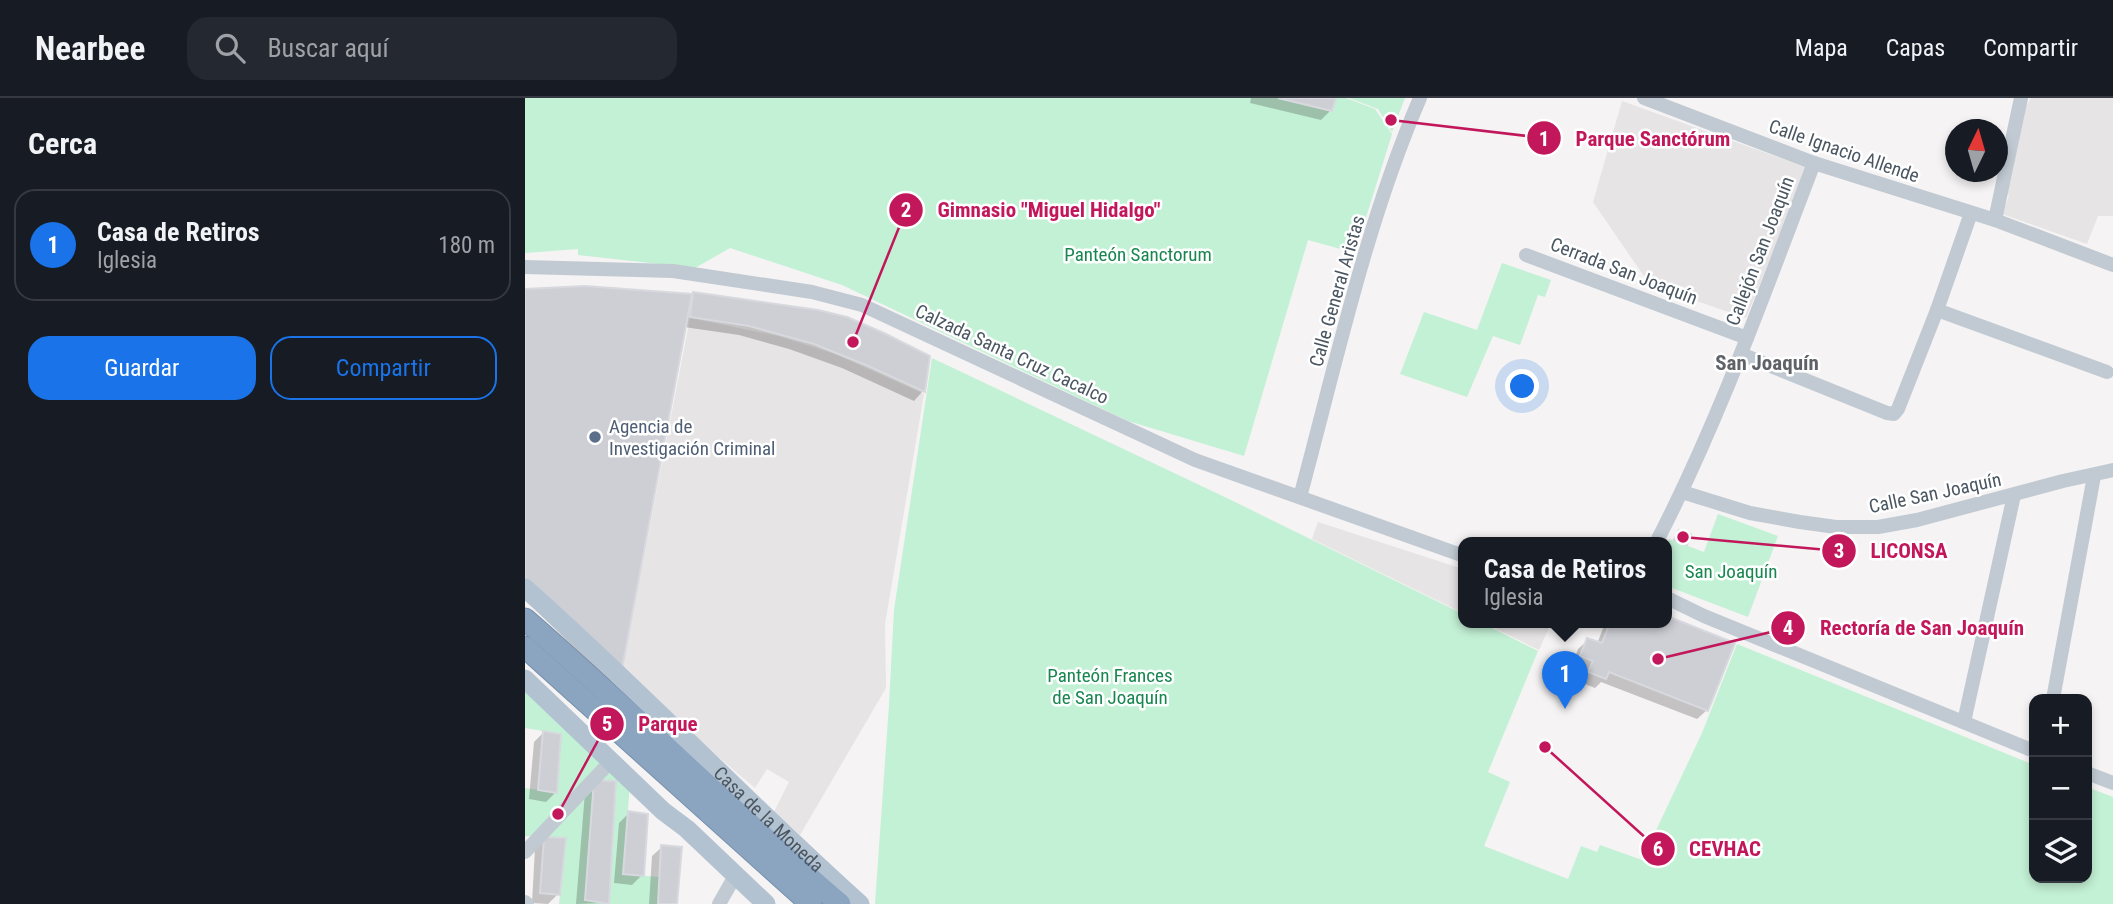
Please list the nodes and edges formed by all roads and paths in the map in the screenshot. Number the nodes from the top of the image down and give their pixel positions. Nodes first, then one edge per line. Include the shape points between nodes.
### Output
1 (1420, 98) edge
2 (1644, 98) edge
3 (2021, 98) edge
4 (1814, 163) junction
5 (1971, 213) junction
6 (1995, 220) junction
7 (1526, 255) dead end
8 (2113, 265) edge
9 (525, 267) edge
10 (1937, 310) junction
11 (1747, 338) junction
12 (1741, 354) junction
13 (2106, 372) dead end
14 (2113, 470) edge
15 (2094, 476) junction
16 (1682, 492) junction
17 (2014, 495) junction
18 (1300, 497) junction
19 (1659, 537) edge
20 (1458, 554) edge
21 (525, 588) edge
22 (1672, 600) edge
23 (525, 619) edge
24 (525, 647) edge
25 (525, 679) edge
26 (2054, 694) edge
27 (1965, 722) junction
28 (2029, 749) edge
29 (611, 761) junction
30 (2092, 775) edge
31 (2113, 783) edge
32 (525, 852) edge
33 (735, 876) junction
34 (760, 902) edge
35 (719, 904) edge
36 (811, 904) edge
37 (840, 904) edge
38 (860, 904) edge

1 - 18 street, Calle General Aristas via 1361,267
2 - 4 street, Calle Ignacio Allende
3 - 6 street
4 - 5 street, Calle Ignacio Allende
4 - 11 street, Callejón San Joaquín
5 - 6 street, Calle Ignacio Allende
5 - 10 street
6 - 8 street, Calle Ignacio Allende
7 - 11 street, Cerrada San Joaquín
9 - 18 street, Calzada Santa Cruz Cacalco via 673,271 850,301 1195,460
10 - 12 street via 1894,414
10 - 13 street
11 - 12 street, Callejón San Joaquín
12 - 16 street, Callejón San Joaquín
14 - 15 street, Calle San Joaquín
15 - 17 street, Calle San Joaquín
15 - 26 street
16 - 17 street, Calle San Joaquín via 1750,513 1863,528 1889,527
16 - 19 street, Callejón San Joaquín
17 - 27 street
18 - 20 street, Calzada Santa Cruz Cacalco
21 - 38 main road, Casa de la Moneda
22 - 27 street
23 - 37 highway
24 - 36 highway
25 - 29 main road
27 - 28 street
29 - 32 street
29 - 33 main road
30 - 31 street
33 - 34 main road
33 - 35 street

